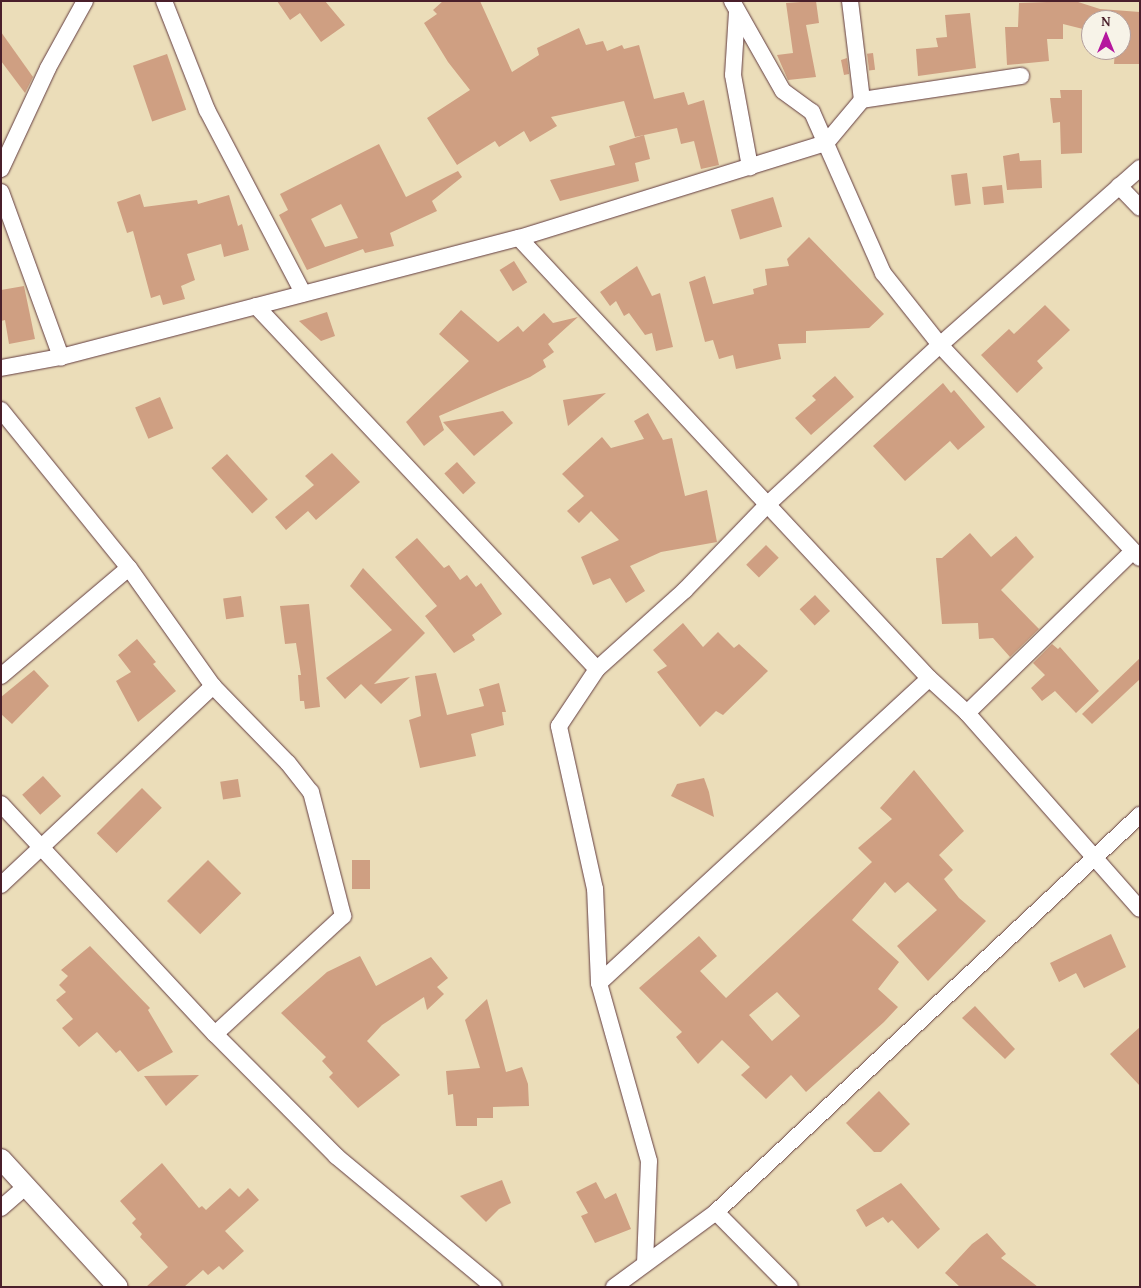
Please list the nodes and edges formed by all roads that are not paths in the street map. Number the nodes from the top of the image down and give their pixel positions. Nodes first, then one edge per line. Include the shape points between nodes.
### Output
1 (85, 1) edge
2 (164, 1) edge
3 (720, 1) edge
4 (850, 1) edge
5 (737, 5) edge
6 (1021, 76) dead end
7 (862, 100) junction
8 (826, 143) junction
9 (750, 167) junction
10 (1140, 168) edge
11 (1, 169) edge
12 (1119, 186) junction
13 (1, 192) edge
14 (1140, 208) edge
15 (519, 238) junction
16 (303, 293) junction
17 (256, 306) junction
18 (940, 345) junction
19 (61, 357) junction
20 (1, 368) edge
21 (1, 410) edge
22 (768, 504) junction
23 (1136, 554) edge
24 (129, 568) junction
25 (596, 669) junction
26 (1, 676) edge
27 (929, 678) junction
28 (213, 686) junction
29 (967, 713) junction
30 (1, 804) edge
31 (1140, 815) edge
32 (43, 849) junction
33 (1094, 860) junction
34 (1, 886) edge
35 (1140, 909) edge
36 (599, 983) junction
37 (215, 1034) junction
38 (1, 1159) edge
39 (25, 1187) junction
40 (1, 1208) edge
41 (716, 1212) junction
42 (645, 1264) junction
43 (118, 1287) edge
44 (494, 1287) edge
45 (614, 1287) edge
46 (790, 1287) edge

1 - 11 street via 48,68
2 - 16 street via 207,110
3 - 5 street
4 - 7 street
5 - 8 street via 779,85 812,112
5 - 9 street via 733,75
6 - 7 street
7 - 8 street
8 - 9 street
8 - 18 street via 883,273
9 - 15 street
10 - 12 street
12 - 14 street
12 - 18 street
13 - 19 street
15 - 16 street
15 - 22 street
16 - 17 street
17 - 19 street
17 - 25 street
18 - 22 street
18 - 23 street
19 - 20 street
21 - 24 street
22 - 25 street via 685,590
22 - 27 street
23 - 29 street
24 - 26 street
24 - 28 street
25 - 36 street via 560,726 595,889
27 - 29 street
27 - 36 street
28 - 32 street
28 - 37 street via 288,763 311,792 343,916
29 - 33 street
30 - 32 street
31 - 33 street
32 - 34 street
32 - 37 street
33 - 35 street
33 - 41 street
36 - 42 street via 649,1161
37 - 44 street via 336,1156
38 - 39 street
39 - 40 street
39 - 43 street
41 - 42 street
41 - 46 street
42 - 45 street

